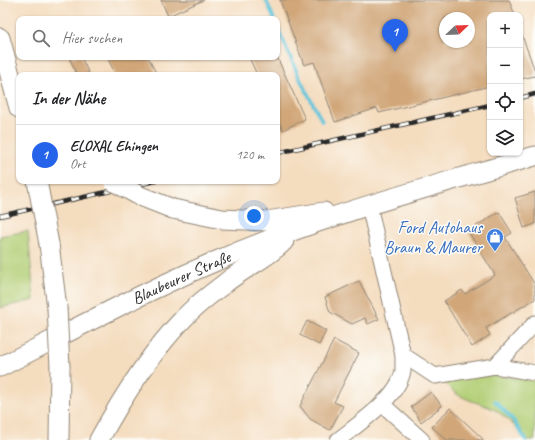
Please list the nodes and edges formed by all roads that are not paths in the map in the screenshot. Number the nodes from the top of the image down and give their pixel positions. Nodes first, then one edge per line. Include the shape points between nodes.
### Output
1 (2, 43) edge
2 (17, 72) edge
3 (16, 97) edge
4 (535, 156) edge
5 (38, 184) edge
6 (118, 184) edge
7 (361, 207) junction
8 (293, 231) junction
9 (535, 323) edge
10 (403, 355) junction
11 (495, 366) junction
12 (0, 367) edge
13 (535, 373) edge
14 (382, 404) junction
15 (58, 436) edge
16 (99, 440) edge
17 (338, 440) edge
18 (422, 440) edge

1 - 2 main road via 10,54
1 - 3 main road
4 - 7 main road, Blaubeurer Straße
5 - 15 main road, bridge via 50,244 57,308 60,367
6 - 7 main road, bridge via 173,209 222,219 267,221
7 - 8 main road, Blaubeurer Straße
7 - 10 street
8 - 12 main road, Blaubeurer Straße via 214,261 151,290
8 - 16 main road via 276,249 226,282 185,317 148,361 117,407
9 - 11 street
10 - 11 street via 435,376
10 - 14 street via 402,372 396,386
11 - 13 street
14 - 17 street
14 - 18 street

